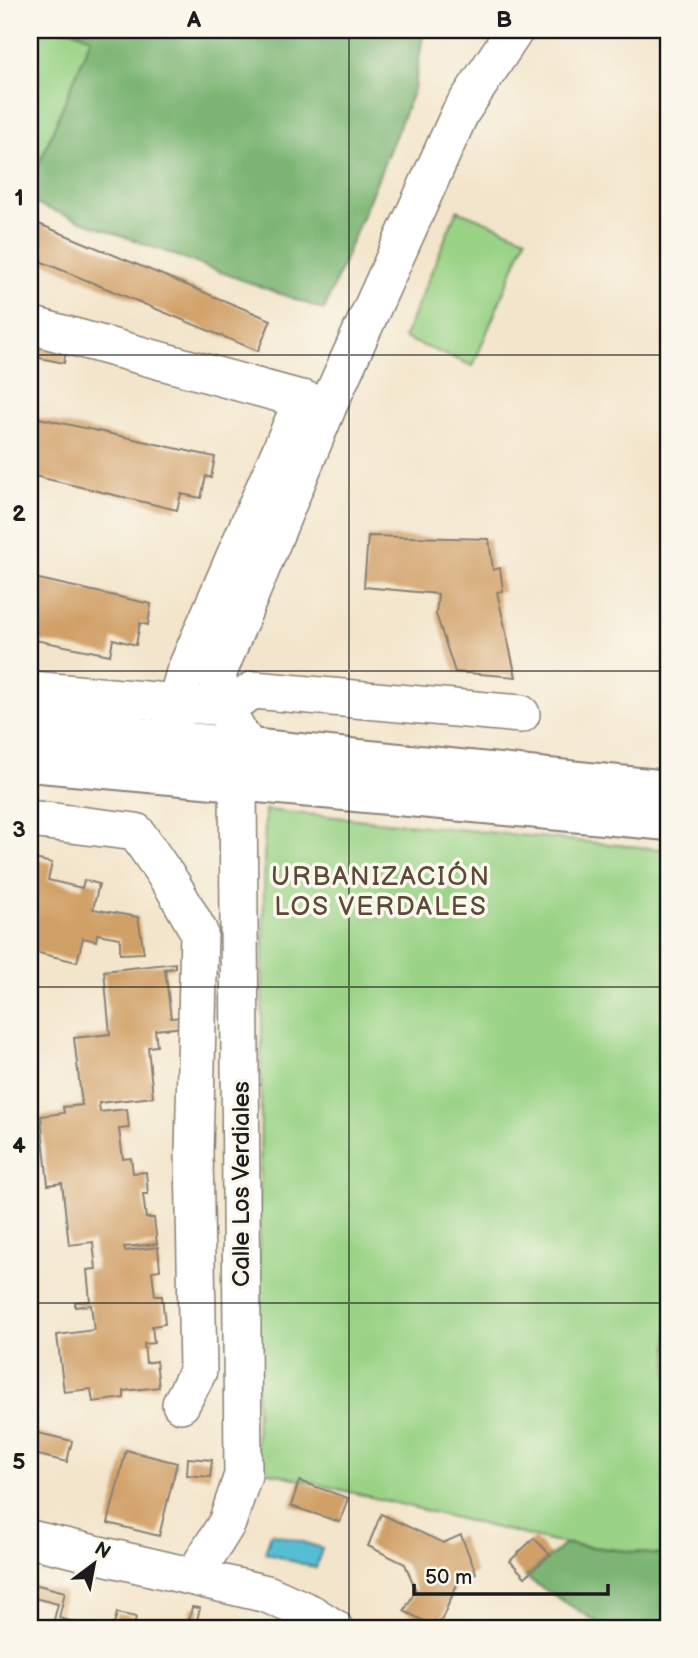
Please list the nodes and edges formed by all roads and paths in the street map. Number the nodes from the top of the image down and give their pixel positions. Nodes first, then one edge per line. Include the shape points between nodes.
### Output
1 (515, 30) edge
2 (30, 325) edge
3 (308, 401) junction
4 (30, 690) edge
5 (224, 707) junction
6 (521, 713) dead end
7 (173, 722) junction
8 (30, 726) edge
9 (30, 762) edge
10 (243, 764) junction
11 (668, 790) edge
12 (30, 818) edge
13 (668, 821) edge
14 (181, 1404) dead end
15 (30, 1539) edge
16 (194, 1576) junction
17 (334, 1628) edge

1 - 3 street via 460,113
2 - 3 street
3 - 5 street via 217,676
3 - 7 street via 185,672
4 - 7 street
5 - 6 street via 254,690
5 - 7 street
5 - 10 street
7 - 8 main road
7 - 10 main road
9 - 10 main road
10 - 11 main road
10 - 13 main road
10 - 16 street, Calle Los Verdiales via 243,1475 227,1524
12 - 14 street via 136,832 200,932 194,1154 198,1371
15 - 16 street
16 - 17 street via 267,1594

